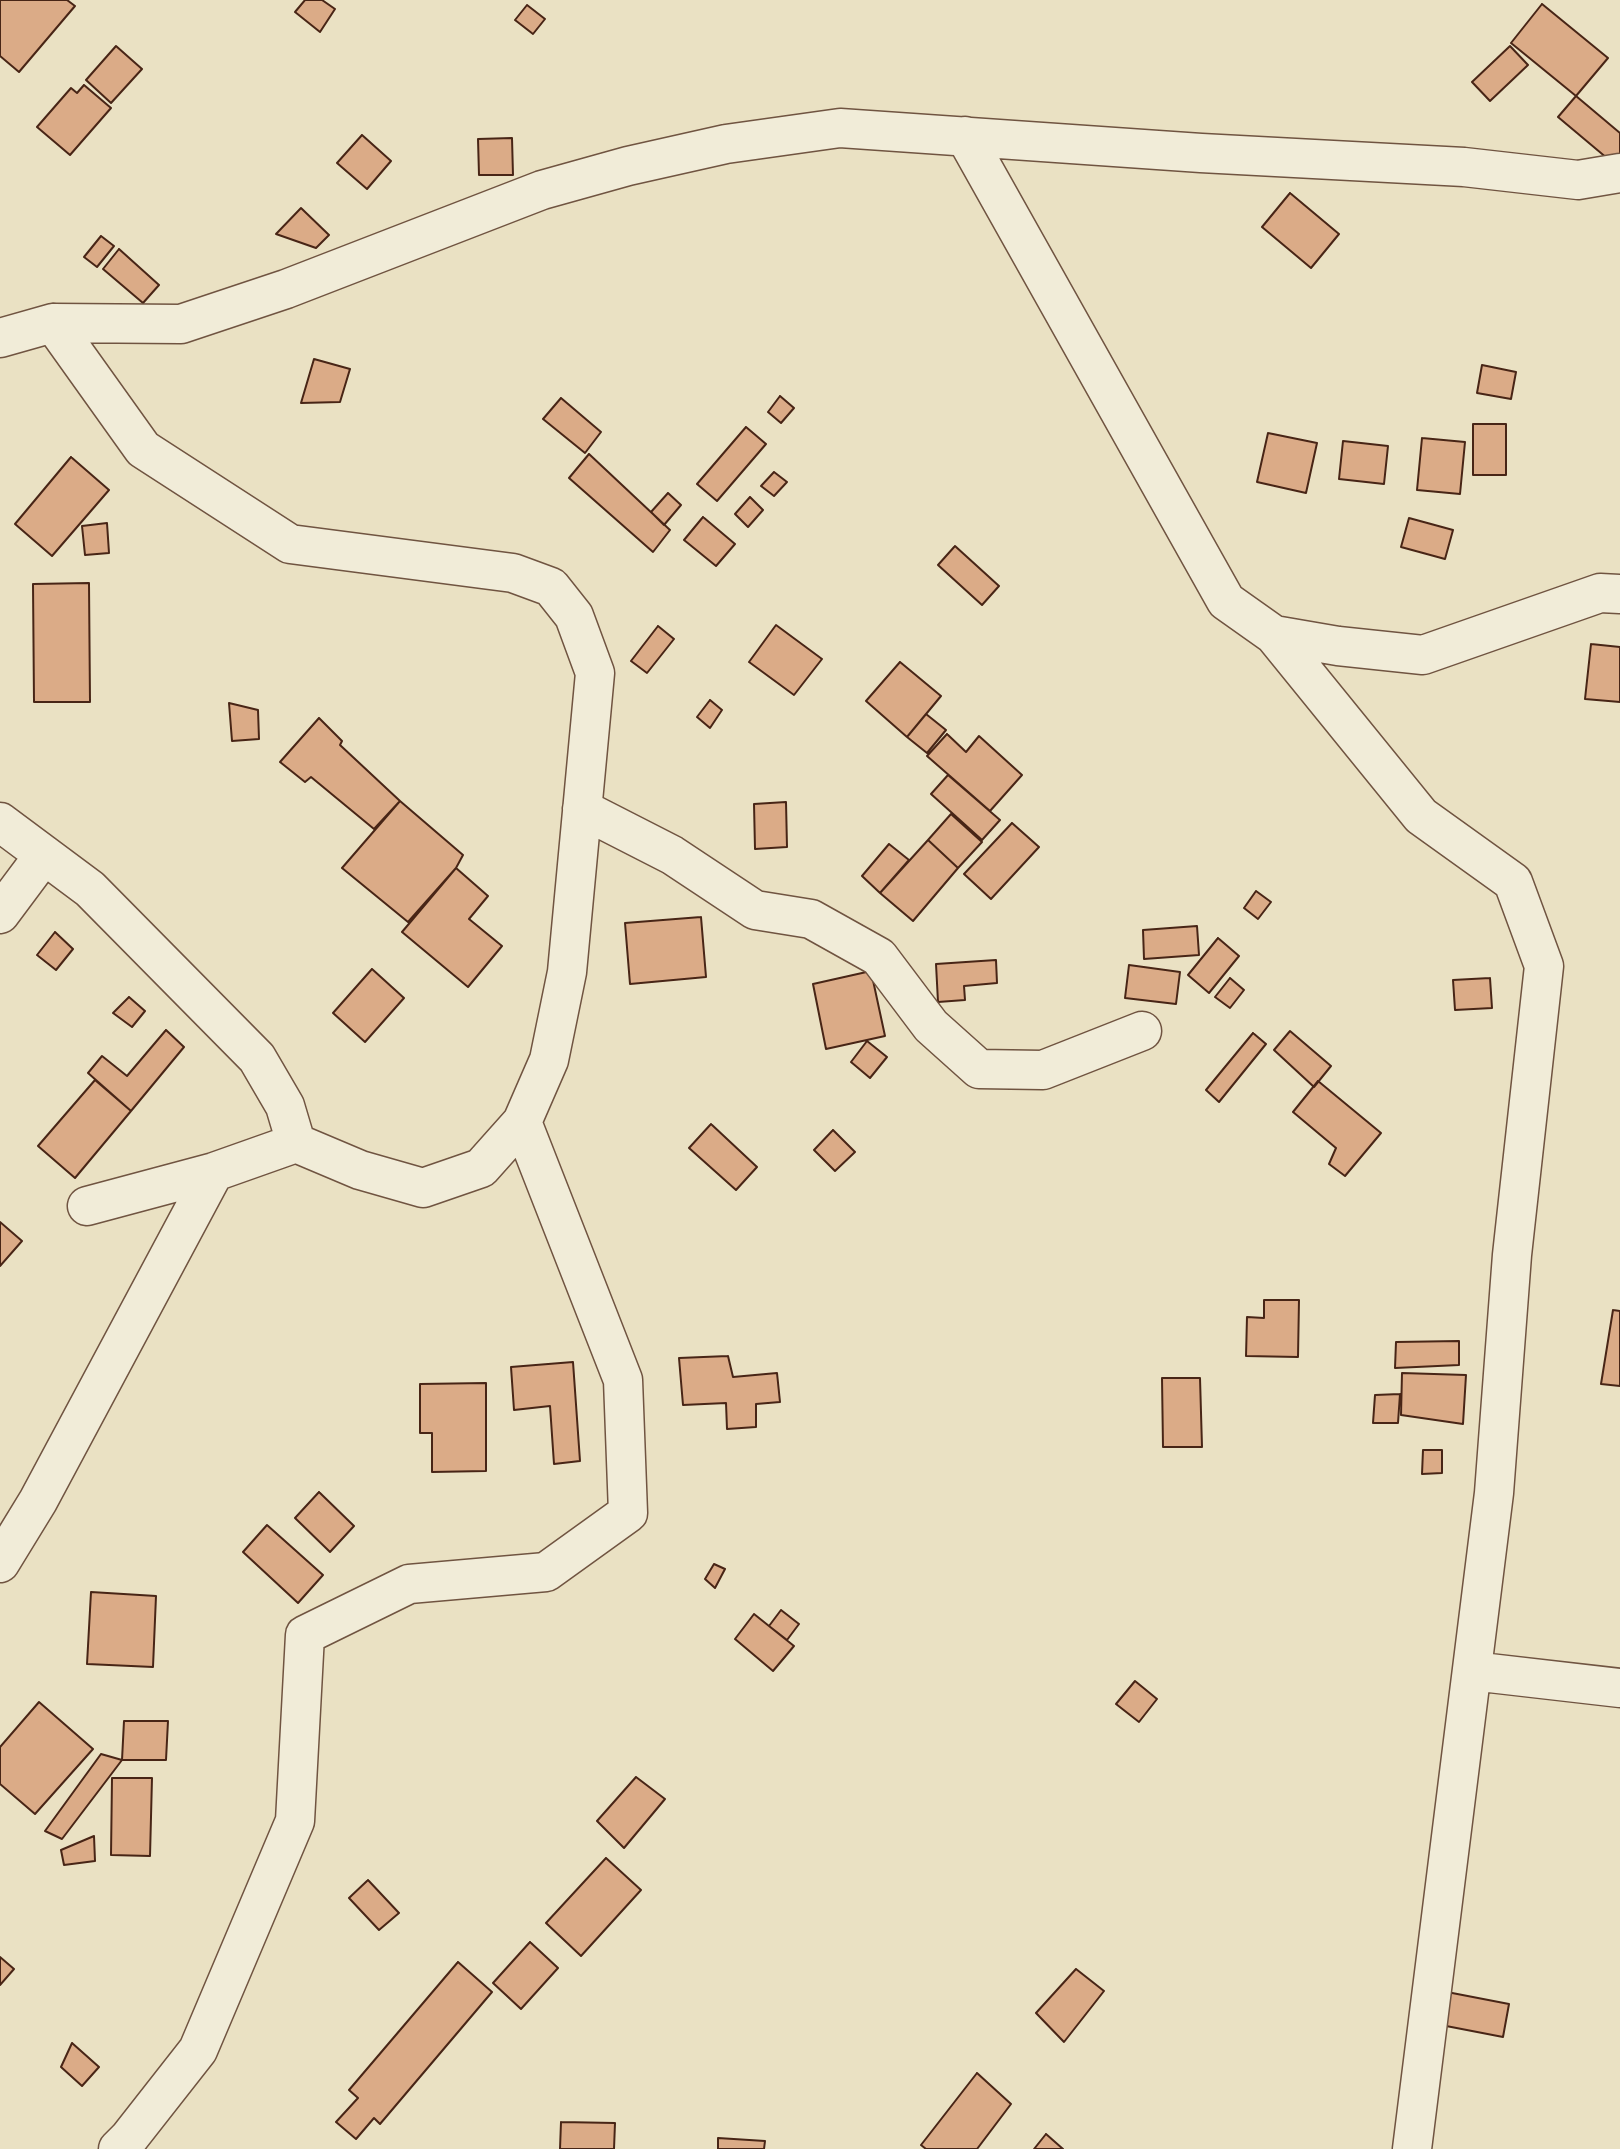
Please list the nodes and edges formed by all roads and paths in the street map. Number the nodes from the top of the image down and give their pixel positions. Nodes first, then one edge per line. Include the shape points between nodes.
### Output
1 (965, 136) junction
2 (1620, 173) edge
3 (53, 323) junction
4 (0, 338) edge
5 (1620, 594) edge
6 (1274, 635) junction
7 (582, 809) junction
8 (0, 822) edge
9 (44, 855) junction
10 (0, 914) edge
11 (1142, 1031) dead end
12 (522, 1122) junction
13 (296, 1143) junction
14 (214, 1172) junction
15 (87, 1206) dead end
16 (0, 1563) edge
17 (1472, 1671) junction
18 (1620, 1688) edge
19 (118, 2149) edge
20 (1412, 2149) edge

1 - 2 street via 1464,167 1578,180
1 - 3 street via 840,128 726,144 542,190 286,289 181,324
1 - 6 street via 1226,601
3 - 4 street
3 - 7 street via 143,449 290,544 513,573 551,587 574,616 596,673
5 - 6 street via 1600,593 1423,655
6 - 17 street via 1421,816 1513,883 1544,966 1512,1255 1494,1493
7 - 11 street via 672,855 755,910 811,919 879,957 931,1026 979,1069 1043,1070
7 - 12 street via 567,972 549,1060
8 - 9 street
9 - 10 street
9 - 13 street via 90,889 257,1058 285,1106
12 - 13 street via 481,1168 423,1188 360,1170
12 - 19 street via 623,1380 628,1513 546,1572 409,1584 305,1636 295,1821 198,2050
13 - 14 street
14 - 15 street
14 - 16 street via 38,1501
17 - 18 street
17 - 20 street

